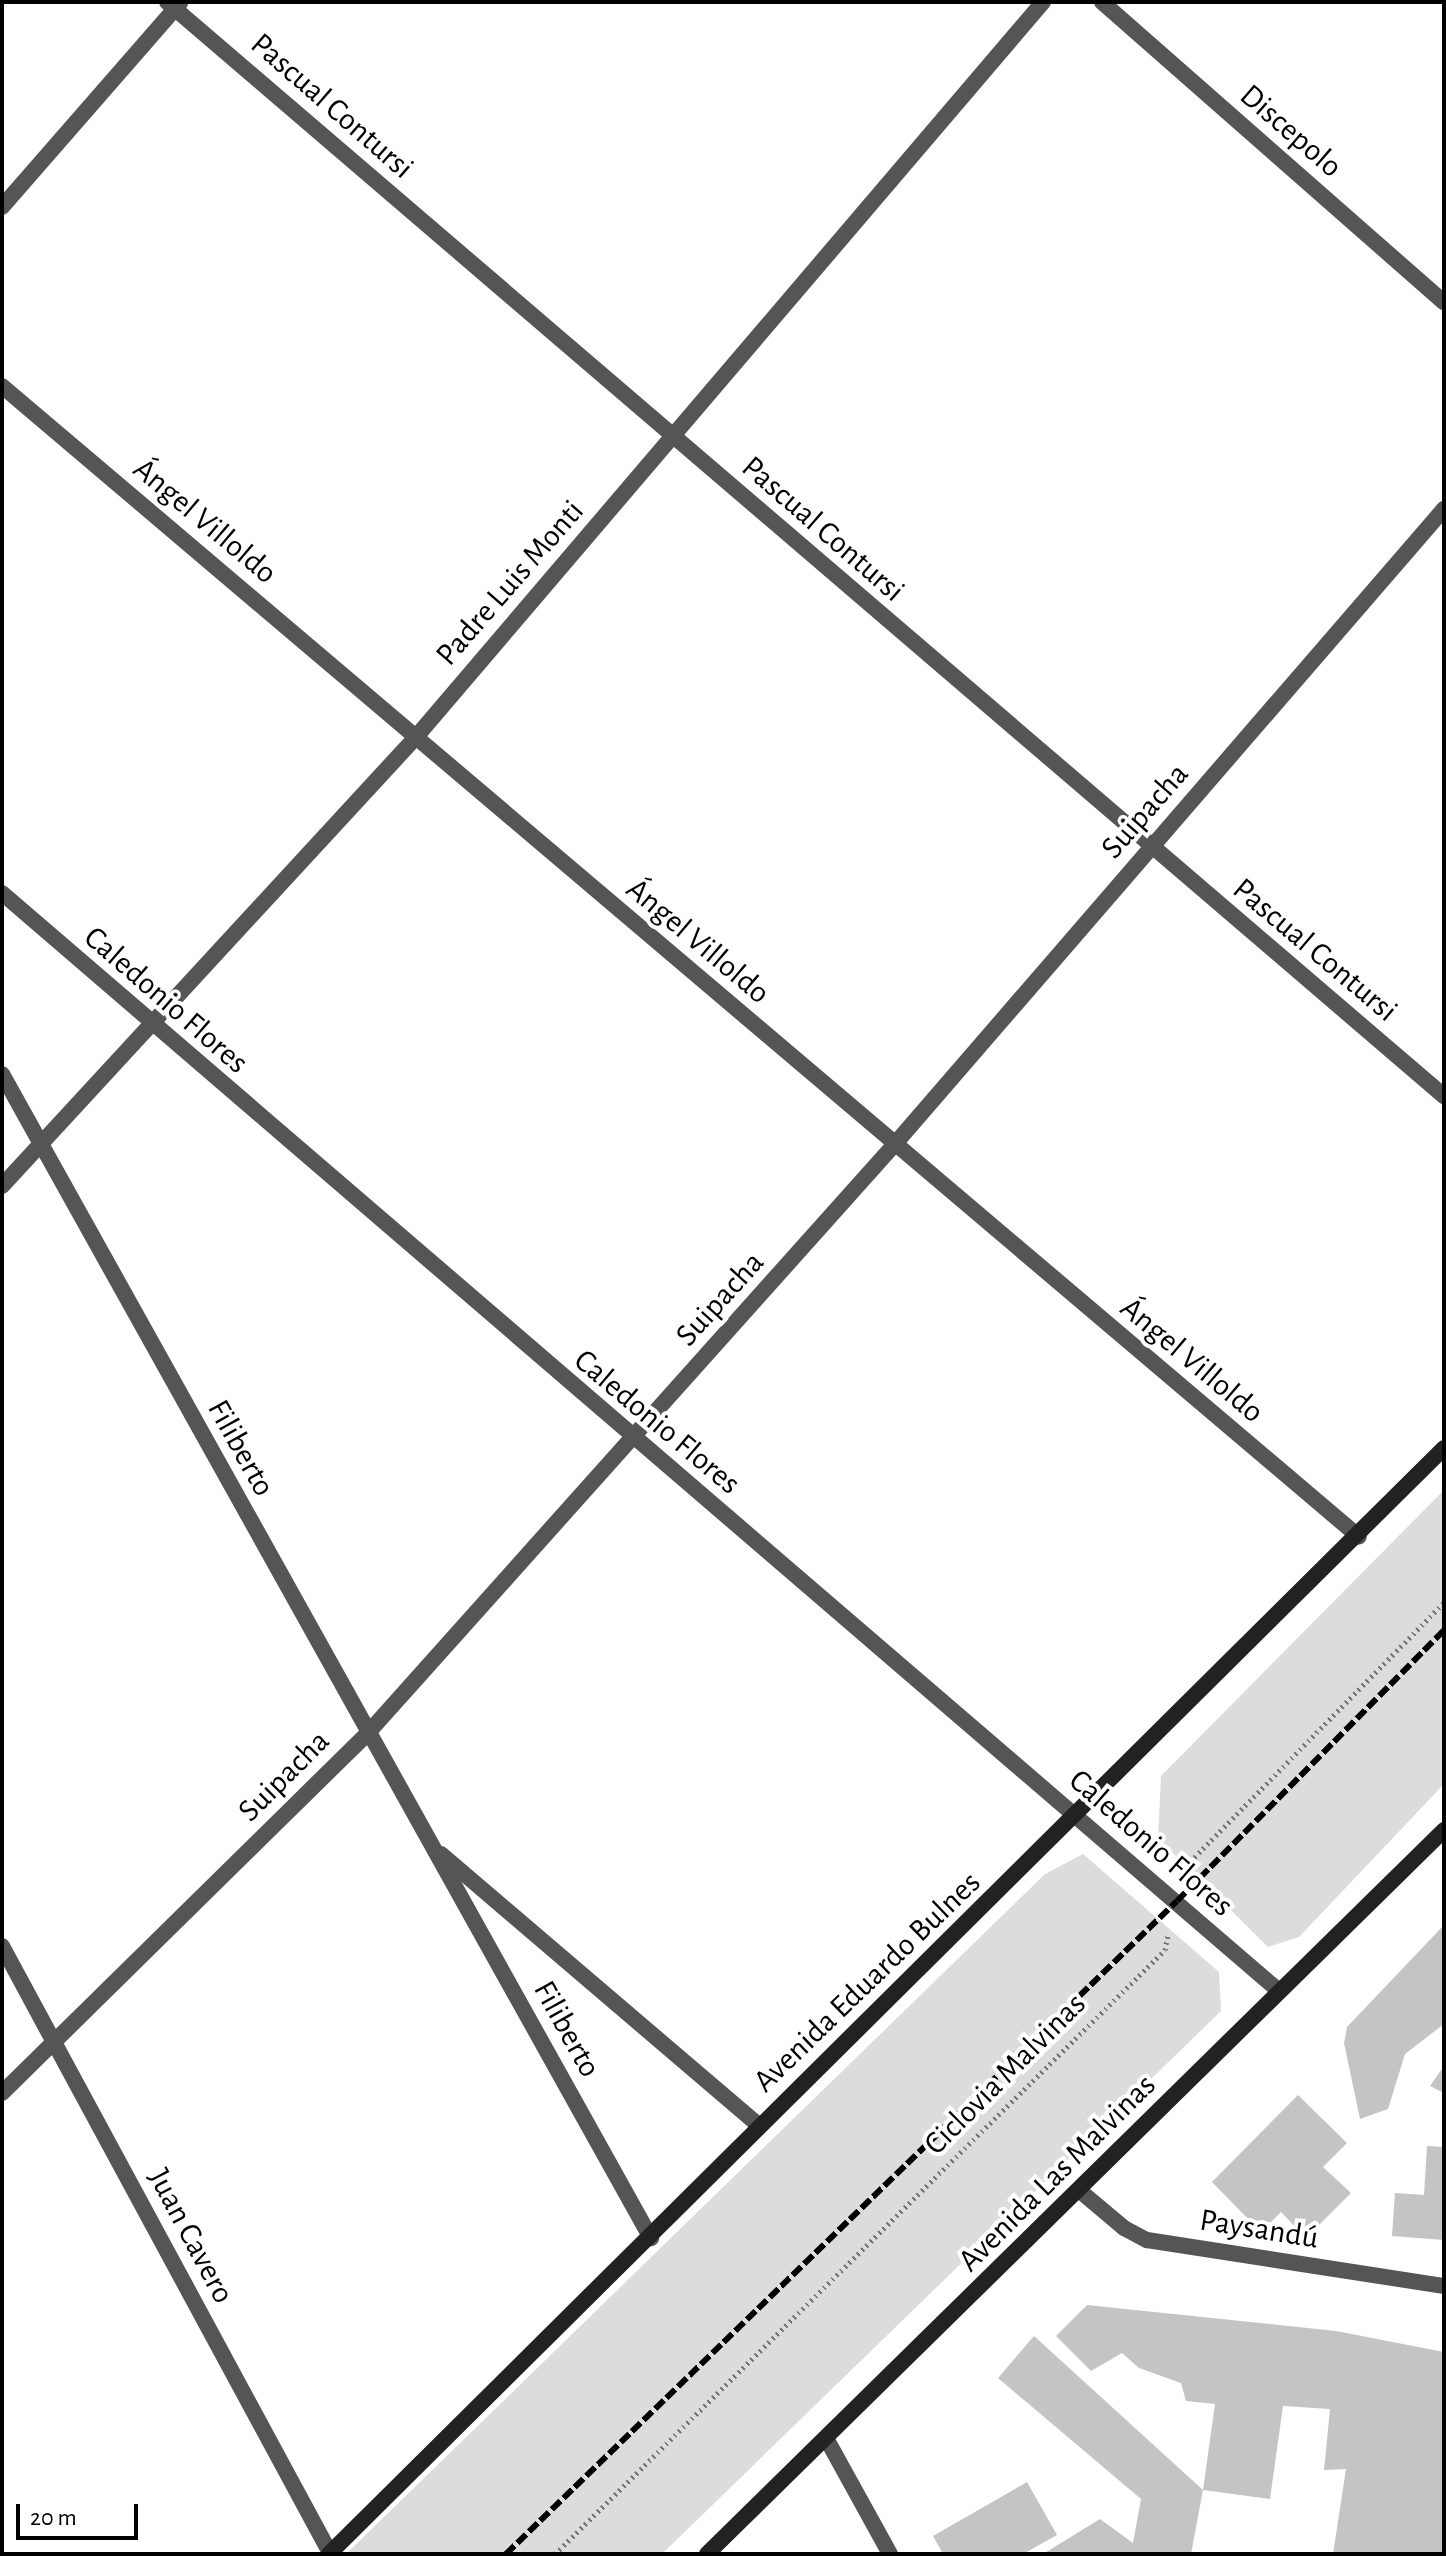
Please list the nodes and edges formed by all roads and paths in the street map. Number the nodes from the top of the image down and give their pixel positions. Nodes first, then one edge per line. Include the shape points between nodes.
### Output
1 (1043, 2) edge
2 (1102, 2) edge
3 (174, 4) edge
4 (2, 207) edge
5 (1444, 302) edge
6 (2, 386) edge
7 (673, 436) junction
8 (1444, 509) edge
9 (416, 737) junction
10 (1150, 847) junction
11 (2, 893) edge
12 (153, 1027) junction
13 (2, 1074) edge
14 (1444, 1096) edge
15 (894, 1145) junction
16 (42, 1146) junction
17 (2, 1186) edge
18 (633, 1439) junction
19 (1444, 1448) edge
20 (1359, 1537) junction
21 (1444, 1602) edge
22 (367, 1734) junction
23 (1077, 1817) junction
24 (1444, 1830) edge
25 (433, 1847) junction
26 (1177, 1901) junction
27 (2, 1946) edge
28 (1279, 1991) junction
29 (56, 2042) junction
30 (2, 2093) edge
31 (759, 2126) junction
32 (1080, 2191) junction
33 (651, 2238) junction
34 (1444, 2286) edge
35 (826, 2438) junction
36 (329, 2554) edge
37 (555, 2554) edge
38 (707, 2554) edge
39 (890, 2554) edge

1 - 7 street, Padre Luis Monti
2 - 5 street, Discepolo
3 - 4 street
3 - 7 street, Pascual Contursi
6 - 9 street, Ángel Villoldo
7 - 9 street, Padre Luis Monti
7 - 10 street, Pascual Contursi
8 - 10 street, Suipacha
9 - 12 street, Padre Luis Monti
9 - 15 street, Ángel Villoldo
10 - 14 street, Pascual Contursi
10 - 15 street, Suipacha
11 - 12 street, Caledonio Flores
12 - 16 street, Padre Luis Monti
12 - 18 street, Caledonio Flores
13 - 16 street, Filiberto
15 - 18 street, Suipacha
15 - 20 street, Ángel Villoldo
16 - 17 street, Padre Luis Monti
16 - 22 street, Filiberto
18 - 22 street, Suipacha
18 - 23 street, Caledonio Flores
19 - 20 main road, Avenida Eduardo Bulnes
20 - 23 main road, Avenida Eduardo Bulnes
21 - 26 path, Ciclovia Malvinas via 1181,1870
22 - 25 street, Filiberto
22 - 29 street, Suipacha
23 - 26 street, Caledonio Flores
23 - 31 main road, Avenida Eduardo Bulnes
24 - 28 main road, Avenida Las Malvinas
25 - 31 street, Filiberto
25 - 33 street, Filiberto
26 - 28 street, Caledonio Flores
26 - 37 path, Ciclovia Malvinas via 1165,1950
27 - 29 street, Juan Cavero
28 - 32 main road, Avenida Las Malvinas
29 - 30 street, Suipacha
29 - 36 street, Juan Cavero
31 - 33 main road, Avenida Eduardo Bulnes
32 - 34 street, Paysandú via 1147,2240
32 - 35 main road, Avenida Las Malvinas
33 - 36 main road, Avenida Eduardo Bulnes
35 - 38 main road, Avenida Las Malvinas
35 - 39 street

